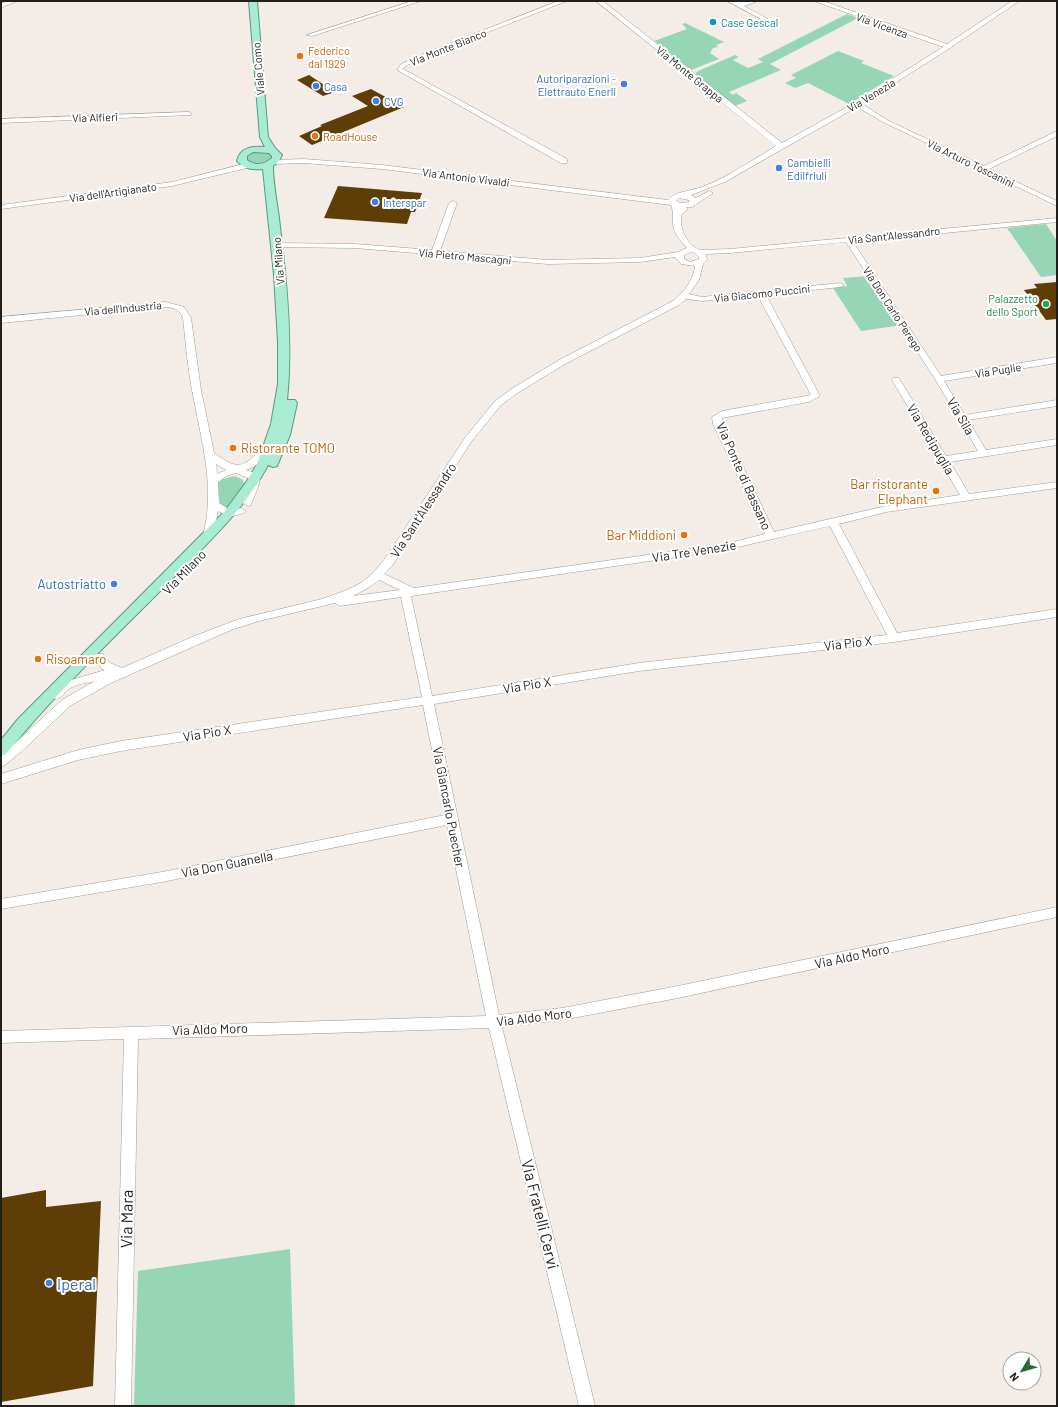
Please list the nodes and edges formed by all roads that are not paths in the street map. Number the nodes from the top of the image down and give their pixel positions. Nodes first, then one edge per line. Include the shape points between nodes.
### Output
1 (14, 1) edge
2 (253, 1) edge
3 (418, 1) edge
4 (564, 1) edge
5 (599, 1) edge
6 (755, 1) edge
7 (816, 1) edge
8 (1016, 1) edge
9 (733, 2) edge
10 (1, 6) edge
11 (765, 19) dead end
12 (310, 35) dead end
13 (948, 47) junction
14 (857, 104) junction
15 (850, 108) junction
16 (189, 114) dead end
17 (1, 121) edge
18 (885, 121) junction
19 (1057, 133) edge
20 (264, 137) junction
21 (781, 146) junction
22 (250, 150) junction
23 (273, 151) junction
24 (304, 161) junction
25 (564, 161) dead end
26 (245, 162) junction
27 (271, 163) junction
28 (983, 168) junction
29 (268, 178) junction
30 (722, 182) junction
31 (678, 198) junction
32 (453, 203) dead end
33 (691, 204) junction
34 (1057, 204) edge
35 (1, 207) edge
36 (678, 213) junction
37 (1057, 220) edge
38 (848, 240) junction
39 (277, 245) junction
40 (435, 254) junction
41 (691, 257) junction
42 (840, 285) dead end
43 (686, 293) junction
44 (761, 293) junction
45 (1, 320) edge
46 (285, 344) junction
47 (1057, 360) edge
48 (939, 379) junction
49 (896, 380) dead end
50 (1057, 403) edge
51 (962, 418) junction
52 (1057, 442) edge
53 (270, 446) junction
54 (984, 454) junction
55 (210, 455) junction
56 (943, 460) junction
57 (236, 470) junction
58 (254, 478) junction
59 (213, 481) junction
60 (1057, 485) edge
61 (966, 497) junction
62 (214, 504) junction
63 (239, 509) junction
64 (833, 522) junction
65 (208, 536) junction
66 (771, 537) junction
67 (376, 578) junction
68 (410, 592) junction
69 (388, 596) junction
70 (329, 601) junction
71 (1057, 613) edge
72 (894, 638) junction
73 (99, 657) junction
74 (120, 671) junction
75 (75, 682) junction
76 (427, 700) junction
77 (23, 723) junction
78 (11, 737) junction
79 (1, 747) edge
80 (1, 750) edge
81 (1, 762) edge
82 (1, 779) edge
83 (452, 819) junction
84 (1, 904) edge
85 (1057, 912) edge
86 (493, 1022) junction
87 (131, 1032) junction
88 (1, 1037) edge
89 (123, 1406) edge
90 (587, 1406) edge

1 - 10 street
2 - 20 main road, Viale Como
3 - 12 street
4 - 25 street, Via Monte Bianco via 424,55 400,68
5 - 21 street, Via Monte Grappa
6 - 9 street via 745,4
7 - 13 street, Via Vicenza
8 - 13 street, Via Venezia
9 - 11 street
13 - 14 street, Via Venezia
14 - 15 street, Via Venezia
14 - 18 street
15 - 18 street
15 - 21 street, Via Venezia
16 - 17 street, Via Alfieri
18 - 28 street, Via Arturo Toscanini
19 - 28 street
20 - 22 main road
20 - 23 main road
21 - 30 street, Via Venezia
22 - 23 main road
22 - 26 main road via 243,155
23 - 24 street
23 - 27 main road, Via Milano via 277,155
24 - 27 street
24 - 31 street, Via Antonio Vivaldi via 382,167 628,198
26 - 27 main road via 262,166
26 - 29 main road
26 - 35 street, Via dell'Artigianato via 172,184
27 - 29 main road, Via Milano
28 - 34 street, Via Arturo Toscanini
29 - 39 main road, Via Milano
30 - 31 street, Via Venezia
30 - 33 street, Via Venezia via 710,193
31 - 33 street, Via Antonio Vivaldi via 684,206
31 - 33 street via 689,196 693,199
31 - 36 street
32 - 40 street
33 - 36 street, Via Venezia
36 - 41 street via 676,225
37 - 38 street, Via Sant'Alessandro
38 - 41 street, Via Sant'Alessandro
38 - 48 street, Via Don Carlo Perego
39 - 40 street, Via Pietro Mascagni via 348,246
39 - 46 main road, Via Milano
40 - 41 street, Via Pietro Mascagni via 536,261
41 - 43 street, Via Sant'Alessandro via 698,273
42 - 44 street, Via Giacomo Puccini
43 - 44 street, Via Giacomo Puccini via 702,299
43 - 67 street, Via Sant'Alessandro via 669,307 553,367 498,403 471,436
44 - 66 street, Via Ponte di Bassano via 816,396 717,417
45 - 55 street, Via dell'Industria via 137,307 178,306 187,318 196,388
46 - 53 main road, Via Milano via 282,404
46 - 63 main road, Via Milano via 291,382 288,422 273,463
47 - 48 street, Via Puglie
48 - 51 street, Via Sila
49 - 56 street, Via Redipuglia
50 - 51 street
51 - 54 street, Via Sila
52 - 54 street
53 - 57 street via 255,462
53 - 58 main road, Via Milano via 264,463
54 - 56 street
55 - 57 street via 223,465
55 - 59 street
56 - 61 street, Via Redipuglia
57 - 58 street
57 - 59 street
58 - 63 main road, Via Milano
58 - 63 street via 256,484
59 - 62 street
60 - 61 street, Via Tre Venezie
61 - 64 street, Via Tre Venezie via 886,508
62 - 63 street
62 - 65 street
63 - 65 main road, Via Milano
63 - 73 main road, Via Milano via 192,564
64 - 66 street, Via Tre Venezie
64 - 72 street
65 - 77 main road, Via Milano
66 - 68 street, Via Tre Venezie via 725,547
67 - 68 street
67 - 69 street via 373,584 375,590
67 - 70 street, Via Sant'Alessandro via 353,593
68 - 69 street, Via Tre Venezie
68 - 76 street, Via Giancarlo Puecher via 407,598
69 - 70 street, Via Tre Venezie
70 - 74 street, Via Sant'Alessandro via 238,622
71 - 72 street, Via Pio X
72 - 76 street, Via Pio X via 639,667
73 - 74 street via 106,666
73 - 75 main road, Via Milano
74 - 75 street
74 - 81 street via 66,704
75 - 77 street via 63,688
75 - 81 main road, Via Milano
76 - 82 street, Via Pio X via 106,749
76 - 83 street, Via Giancarlo Puecher
77 - 78 main road, Via Milano
78 - 79 street
78 - 80 main road, Via Milano
83 - 84 street, Via Don Guanella via 162,877
83 - 86 street, Via Giancarlo Puecher
85 - 86 street, Via Aldo Moro via 678,992 562,1014
86 - 87 street, Via Aldo Moro
86 - 90 street, Via Fratelli Cervi
87 - 88 street, Via Aldo Moro
87 - 89 street, Via Mara

